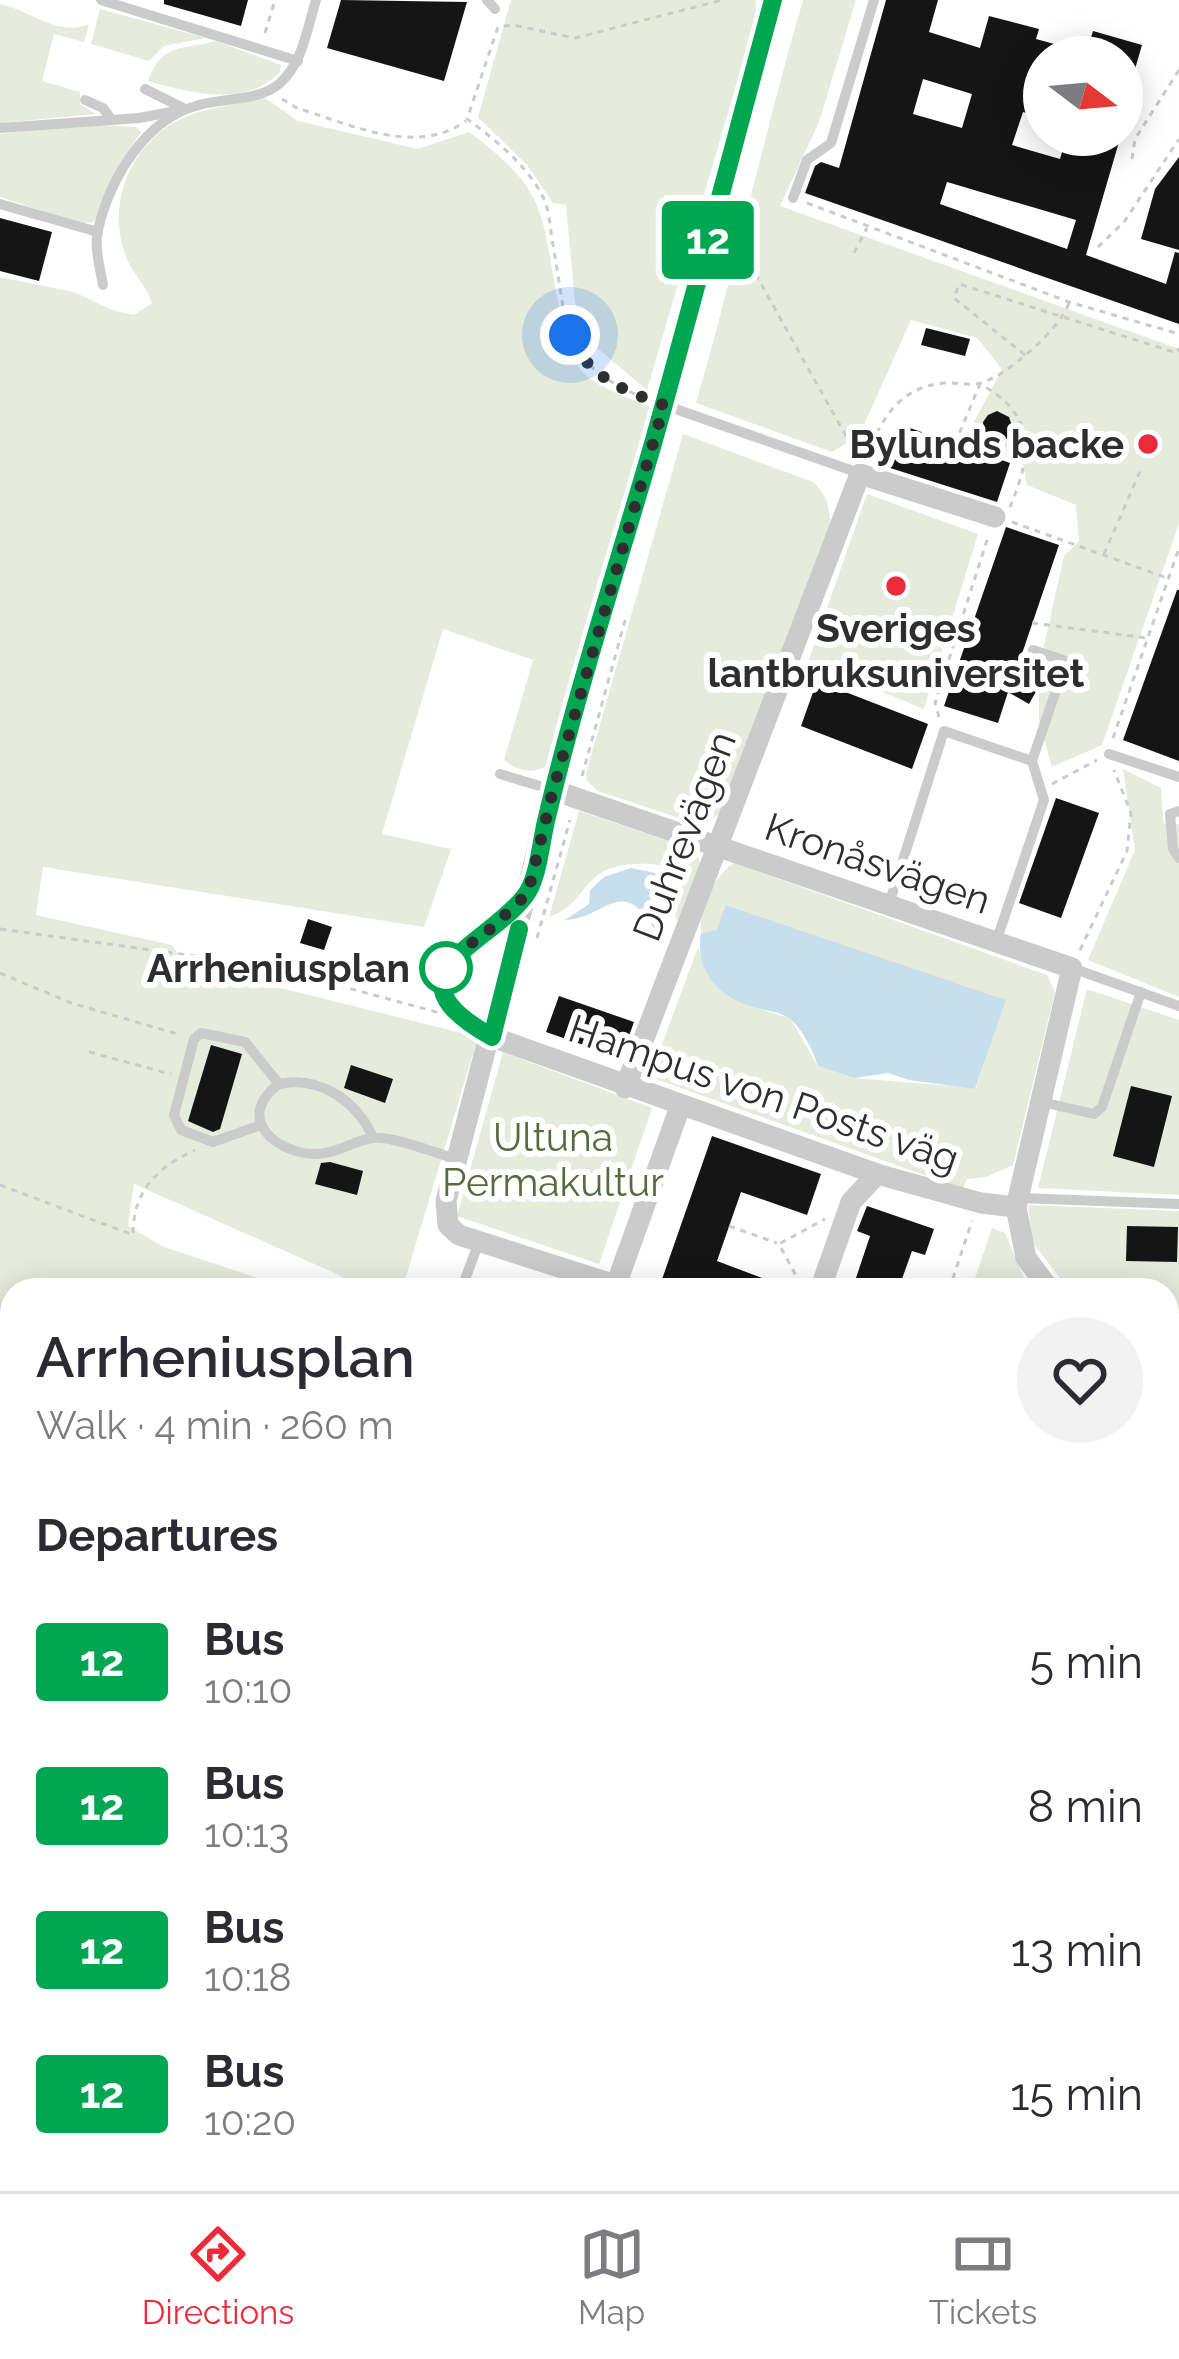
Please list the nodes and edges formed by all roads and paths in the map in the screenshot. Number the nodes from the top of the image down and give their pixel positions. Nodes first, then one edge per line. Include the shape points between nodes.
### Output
1 (101, 0) edge
2 (316, 0) edge
3 (722, 0) edge
4 (773, 0) edge
5 (874, 0) edge
6 (298, 61) junction
7 (1179, 70) edge
8 (145, 89) dead end
9 (267, 91) junction
10 (85, 100) dead end
11 (185, 109) junction
12 (112, 118) junction
13 (467, 119) junction
14 (0, 128) edge
15 (1178, 142) edge
16 (1132, 159) dead end
17 (793, 198) joint
18 (0, 204) edge
19 (868, 226) junction
20 (98, 232) junction
21 (731, 232) dead end
22 (1098, 247) dead end
23 (854, 254) dead end
24 (103, 285) dead end
25 (1069, 302) junction
26 (1064, 318) junction
27 (1179, 334) edge
28 (1179, 348) edge
29 (1025, 355) junction
30 (980, 384) junction
31 (664, 405) junction
32 (955, 443) dead end
33 (1142, 467) dead end
34 (860, 473) junction
35 (995, 517) joint
36 (1179, 548) edge
37 (1103, 555) junction
38 (1168, 579) junction
39 (1032, 623) dead end
40 (1149, 638) junction
41 (1033, 650) dead end
42 (944, 730) junction
43 (1109, 754) junction
44 (1032, 761) junction
45 (500, 774) dead end
46 (1179, 776) edge
47 (553, 790) junction
48 (1041, 790) junction
49 (1179, 811) edge
50 (719, 845) junction
51 (1179, 858) edge
52 (528, 893) junction
53 (889, 904) junction
54 (0, 928) edge
55 (996, 942) junction
56 (277, 957) dead end
57 (1072, 968) junction
58 (0, 973) edge
59 (290, 973) junction
60 (1141, 992) junction
61 (1179, 1006) edge
62 (459, 1019) junction
63 (492, 1037) junction
64 (194, 1039) junction
65 (89, 1052) dead end
66 (184, 1078) junction
67 (279, 1084) junction
68 (625, 1088) junction
69 (1042, 1102) junction
70 (680, 1107) junction
71 (261, 1125) junction
72 (374, 1137) junction
73 (213, 1142) junction
74 (455, 1159) junction
75 (877, 1174) junction
76 (0, 1185) edge
77 (851, 1202) junction
78 (1018, 1202) junction
79 (981, 1203) junction
80 (1179, 1204) edge
81 (729, 1226) dead end
82 (478, 1242) junction
83 (779, 1244) junction
84 (465, 1278) edge
85 (595, 1278) edge
86 (627, 1278) edge
87 (797, 1278) edge
88 (824, 1278) edge
89 (953, 1278) edge
90 (1042, 1278) edge

1 - 6 lane
2 - 6 lane
3 - 13 path via 575,38 498,27
4 - 31 street
5 - 17 lane via 831,143 807,160
6 - 9 lane
7 - 16 path via 1135,139
8 - 11 lane
9 - 11 lane
9 - 13 path via 297,108 404,138 433,136
10 - 12 lane
11 - 12 lane
11 - 20 lane via 140,142
12 - 14 lane
13 - 31 path via 543,196 565,315 584,363
15 - 22 path
17 - 19 path
18 - 20 lane
19 - 23 path
19 - 25 path
20 - 24 lane
21 - 34 path
25 - 26 path
25 - 27 path
26 - 28 path
26 - 29 path
26 - 29 path via 959,284 954,298
29 - 30 path
30 - 32 path
30 - 34 path via 934,384 894,405
30 - 37 path via 1006,398 1023,434 1021,481 1005,520
31 - 34 lane
31 - 47 street
33 - 37 path
34 - 35 street
34 - 50 street, Duhrevägen
35 - 42 path via 935,703
36 - 38 path
37 - 38 path
38 - 40 path
39 - 40 path
40 - 43 path
41 - 44 lane via 1066,662
42 - 44 lane
42 - 53 lane
43 - 46 lane
43 - 48 path
43 - 57 path via 1131,813 1127,851
44 - 48 lane
45 - 47 lane
47 - 50 street, Kronåsvägen
47 - 52 street
48 - 55 lane
49 - 51 lane via 1170,814
50 - 53 street, Kronåsvägen
50 - 68 street, Duhrevägen
52 - 62 lane via 449,961 444,980
52 - 63 street
53 - 55 street, Kronåsvägen
54 - 59 path
55 - 57 street, Kronåsvägen
56 - 59 lane
57 - 60 lane, Kronåsvägen
57 - 69 street
58 - 64 path via 71,1004
59 - 62 path
60 - 61 lane, Kronåsvägen
60 - 69 lane via 1102,1107 1094,1114
62 - 63 lane
63 - 68 street, Hampus von Posts väg
63 - 74 street
64 - 66 lane
64 - 67 lane via 201,1033 245,1042
65 - 66 path
66 - 73 lane via 177,1122
67 - 71 lane via 261,1105
67 - 72 lane via 315,1083 339,1095
68 - 70 street, Hampus von Posts väg
69 - 78 street
70 - 75 street, Hampus von Posts väg
70 - 86 street
71 - 72 lane via 273,1141 303,1153 331,1153
71 - 73 lane
72 - 74 lane
73 - 76 path via 153,1176 136,1206 133,1235
74 - 82 street via 448,1225
75 - 77 street
75 - 79 street, Hampus von Posts väg
77 - 83 path
77 - 88 street
78 - 79 street, Hampus von Posts väg
78 - 80 lane, Hampus von Posts väg
78 - 90 street via 1026,1258
79 - 89 path
81 - 83 path
82 - 84 lane
82 - 85 street
83 - 87 path

